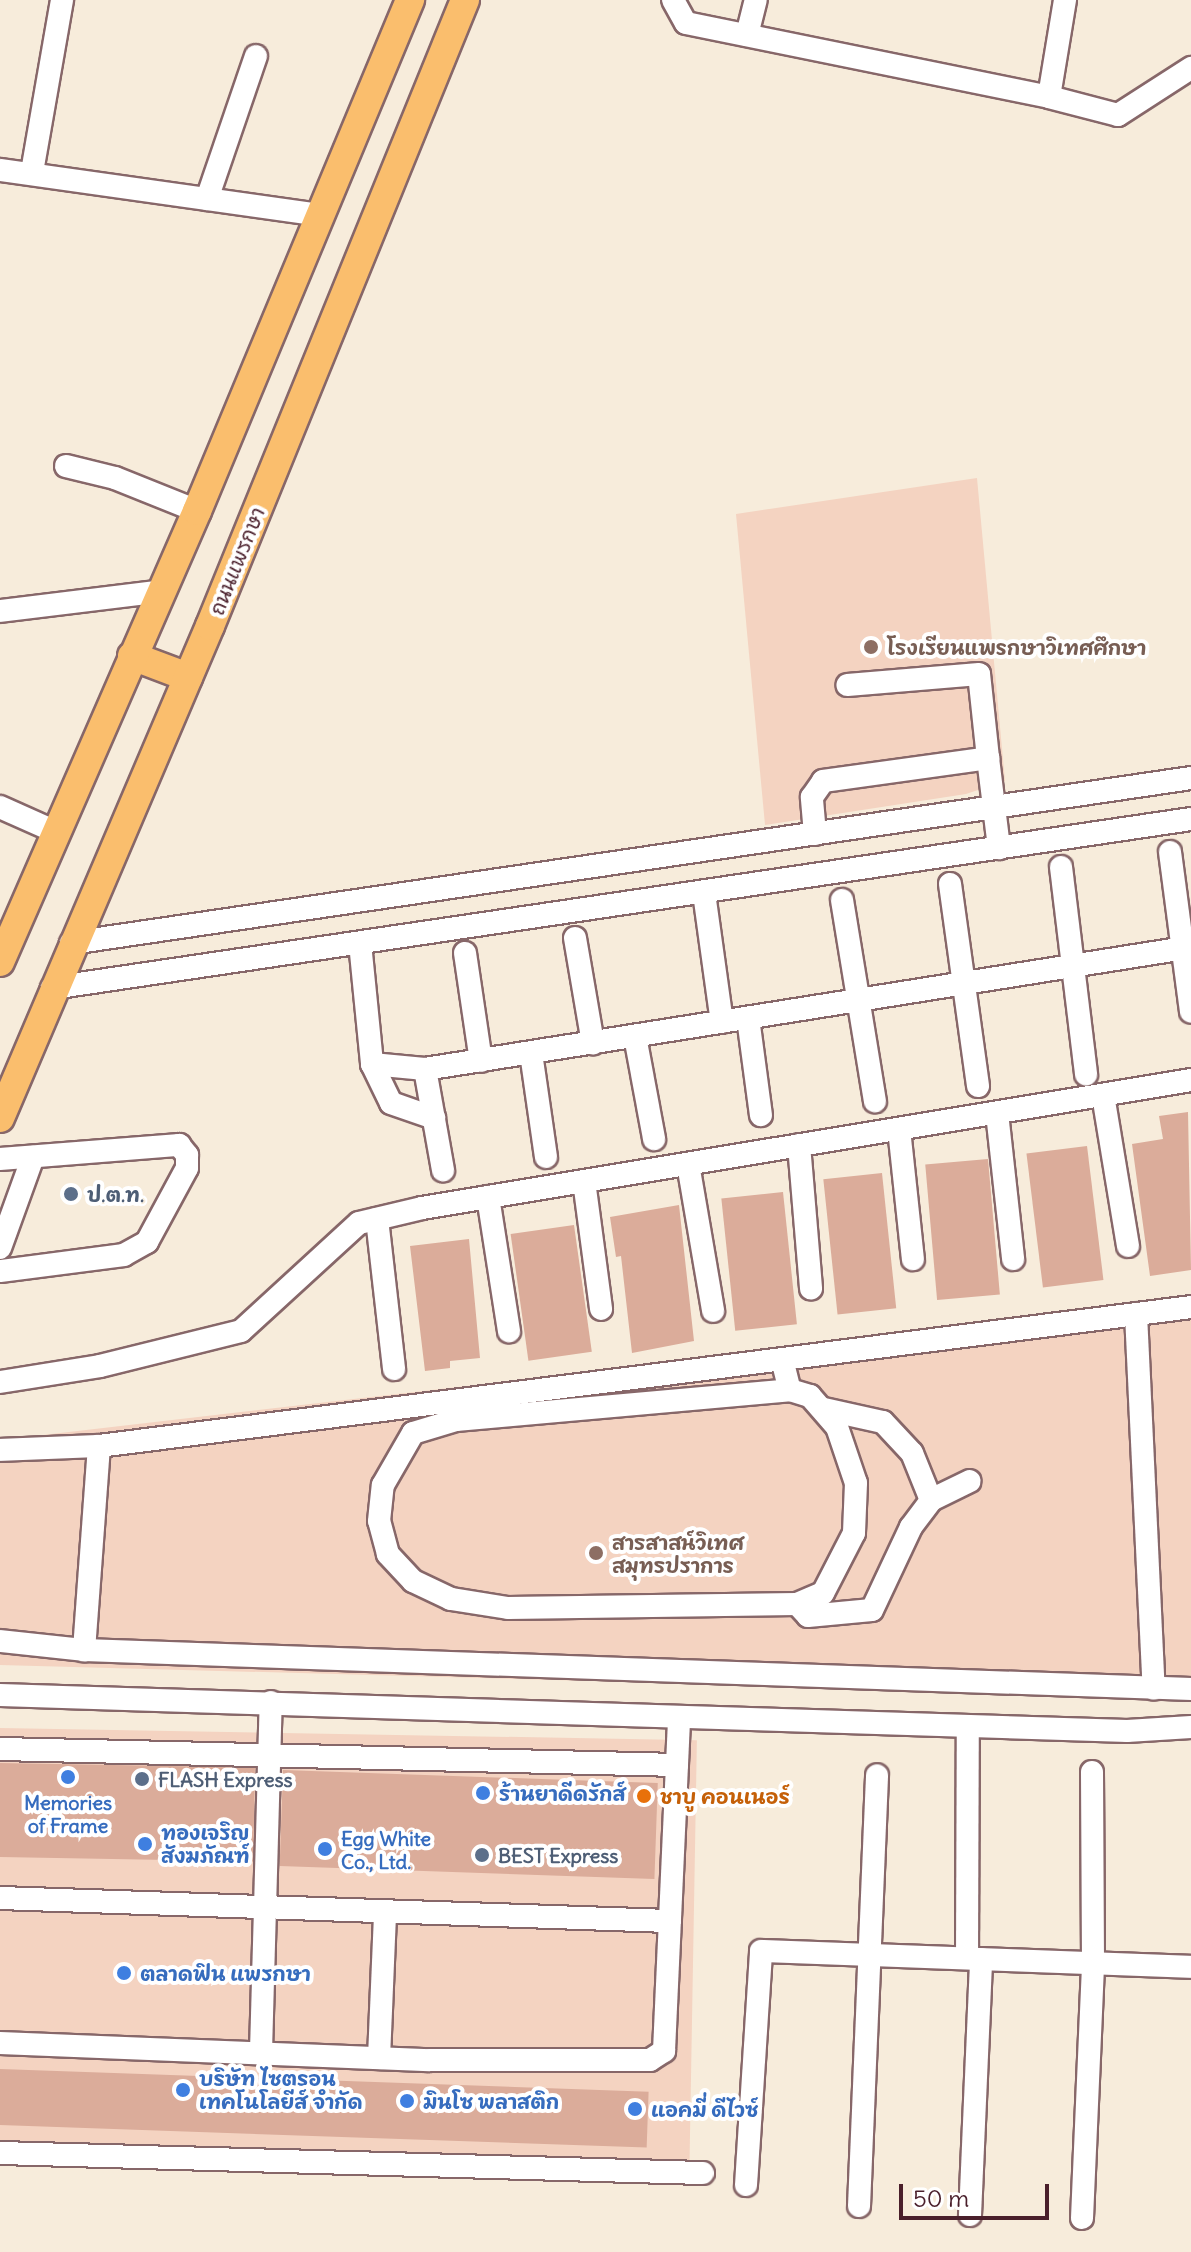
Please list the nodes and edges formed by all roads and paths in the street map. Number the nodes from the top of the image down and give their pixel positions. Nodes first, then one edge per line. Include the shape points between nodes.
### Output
1 (62, 0) edge
2 (410, 0) edge
3 (465, 0) edge
4 (673, 0) edge
5 (756, 0) edge
6 (1065, 0) edge
7 (747, 35) junction
8 (256, 56) dead end
9 (1191, 68) edge
10 (1049, 97) junction
11 (0, 170) edge
12 (32, 172) junction
13 (207, 199) junction
14 (321, 215) junction
15 (66, 466) dead end
16 (197, 511) junction
17 (162, 591) junction
18 (0, 611) edge
19 (132, 656) junction
20 (188, 677) junction
21 (847, 685) dead end
22 (988, 758) junction
23 (1191, 778) edge
24 (995, 804) junction
25 (0, 807) edge
26 (1191, 819) edge
27 (814, 830) junction
28 (54, 831) junction
29 (999, 848) junction
30 (1170, 852) dead end
31 (1061, 867) dead end
32 (950, 884) dead end
33 (704, 893) junction
34 (842, 900) dead end
35 (575, 938) dead end
36 (71, 943) junction
37 (360, 943) junction
38 (1185, 948) edge
39 (465, 953) dead end
40 (0, 962) edge
41 (1070, 967) junction
42 (962, 984) junction
43 (52, 988) junction
44 (861, 1000) junction
45 (1191, 1012) edge
46 (748, 1018) junction
47 (722, 1022) junction
48 (635, 1036) junction
49 (593, 1043) junction
50 (531, 1053) junction
51 (481, 1061) junction
52 (372, 1064) junction
53 (425, 1069) junction
54 (1086, 1074) dead end
55 (1191, 1080) edge
56 (978, 1086) dead end
57 (1103, 1095) junction
58 (875, 1101) dead end
59 (997, 1113) junction
60 (761, 1115) dead end
61 (0, 1118) edge
62 (434, 1118) junction
63 (899, 1129) junction
64 (654, 1139) dead end
65 (799, 1145) junction
66 (33, 1157) junction
67 (546, 1157) dead end
68 (0, 1159) edge
69 (688, 1164) junction
70 (443, 1170) dead end
71 (584, 1181) junction
72 (488, 1197) junction
73 (377, 1219) junction
74 (1128, 1246) dead end
75 (0, 1248) edge
76 (913, 1259) dead end
77 (1013, 1259) dead end
78 (0, 1271) edge
79 (811, 1288) dead end
80 (1191, 1307) edge
81 (601, 1309) dead end
82 (713, 1311) dead end
83 (1136, 1314) junction
84 (509, 1331) dead end
85 (782, 1359) junction
86 (394, 1369) dead end
87 (0, 1382) edge
88 (790, 1390) junction
89 (824, 1409) junction
90 (99, 1446) junction
91 (0, 1450) edge
92 (970, 1481) dead end
93 (931, 1500) junction
94 (797, 1604) junction
95 (0, 1641) edge
96 (84, 1650) junction
97 (1154, 1689) junction
98 (1191, 1689) edge
99 (0, 1695) edge
100 (271, 1702) junction
101 (679, 1717) junction
102 (968, 1726) junction
103 (1191, 1727) edge
104 (0, 1749) edge
105 (270, 1756) junction
106 (677, 1765) junction
107 (1092, 1772) dead end
108 (877, 1775) dead end
109 (0, 1898) edge
110 (267, 1907) junction
111 (385, 1912) junction
112 (670, 1921) junction
113 (869, 1955) junction
114 (974, 1958) junction
115 (1093, 1963) junction
116 (1191, 1967) edge
117 (0, 2043) edge
118 (261, 2051) junction
119 (379, 2058) junction
120 (0, 2153) edge
121 (703, 2173) dead end
122 (746, 2185) dead end
123 (859, 2206) dead end
124 (970, 2215) dead end
125 (1082, 2218) dead end

1 - 12 street
2 - 14 main road
3 - 20 main road, ถนนแพรกษา
4 - 7 street via 686,23
5 - 7 street
6 - 10 street
7 - 10 street
8 - 13 street
9 - 10 street via 1118,115
11 - 12 street
12 - 13 street
13 - 14 street
14 - 16 main road
15 - 16 street via 115,478
16 - 17 main road
17 - 18 street
17 - 19 main road
19 - 20 main road
19 - 28 main road
20 - 36 main road, ถนนแพรกษา
21 - 22 street via 979,674
22 - 24 street
22 - 27 street via 823,781 812,797
23 - 24 street
24 - 27 street
24 - 29 street
25 - 28 street
26 - 29 street
27 - 36 street
28 - 40 main road
29 - 33 street
30 - 38 street
31 - 41 street
32 - 42 street
33 - 37 street
33 - 47 street
34 - 44 street
35 - 49 street
36 - 43 main road, ถนนแพรกษา
37 - 43 street
37 - 52 street
38 - 41 street
38 - 45 street
39 - 51 street
41 - 42 street
41 - 54 street
42 - 44 street
42 - 56 street
43 - 61 main road, ถนนแพรกษา
44 - 46 street
44 - 58 street
46 - 47 street
46 - 60 street
47 - 48 street
48 - 49 street
48 - 64 street
49 - 50 street
50 - 51 street
50 - 67 street
51 - 53 street
52 - 53 street
52 - 62 street via 391,1103
53 - 62 street
55 - 57 street
57 - 59 street
57 - 74 street
59 - 63 street
59 - 77 street
62 - 70 street
63 - 65 street
63 - 76 street
65 - 69 street
65 - 79 street
66 - 68 street
66 - 75 street
66 - 78 street via 179,1145 187,1155 187,1168 147,1242 124,1255
69 - 71 street
69 - 82 street
71 - 72 street
71 - 81 street
72 - 73 street
72 - 84 street
73 - 86 street
73 - 87 street via 359,1223 241,1331 100,1366
80 - 83 street
83 - 85 street
83 - 97 street
85 - 88 street
85 - 90 street
88 - 89 street via 810,1396
88 - 94 street via 456,1420 413,1433 383,1485 379,1521 388,1554 413,1581 451,1599 508,1608
89 - 93 street via 883,1422 912,1453
89 - 94 street via 849,1454 858,1506 838,1574 823,1593
90 - 91 street
90 - 96 street
92 - 93 street
93 - 94 street via 911,1527 872,1610 808,1616
95 - 96 street
96 - 97 street
97 - 98 street
99 - 100 street
100 - 101 street
100 - 105 street
101 - 102 street
101 - 106 street
102 - 103 street via 1127,1731
102 - 114 street
104 - 105 street
105 - 106 street
105 - 110 street
106 - 112 street
107 - 115 street
108 - 113 street
109 - 110 street
110 - 111 street
110 - 118 street
111 - 112 street
111 - 119 street
112 - 119 street via 664,2051 650,2060
113 - 114 street
113 - 122 street via 761,1951
113 - 123 street
114 - 115 street
114 - 124 street
115 - 116 street
115 - 125 street
117 - 118 street
118 - 119 street
120 - 121 street

